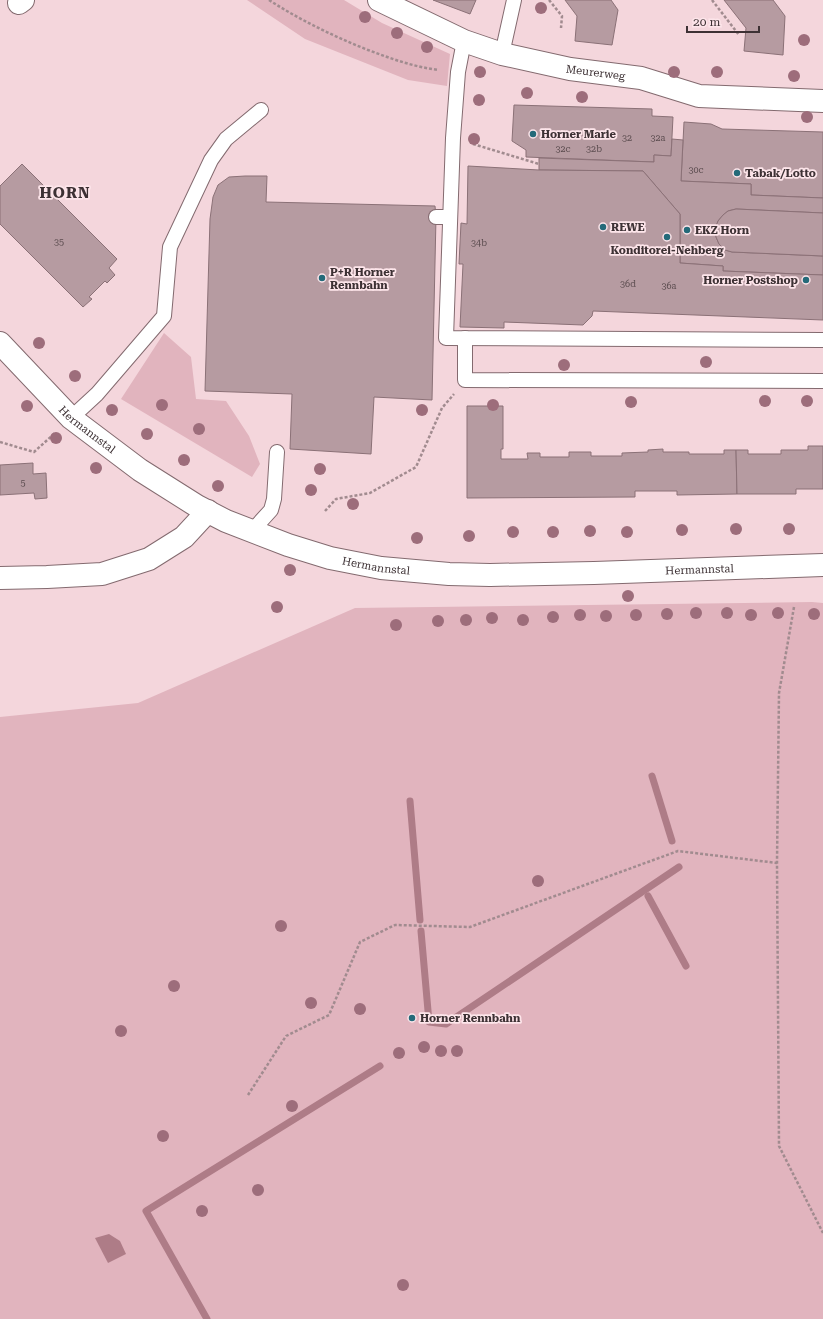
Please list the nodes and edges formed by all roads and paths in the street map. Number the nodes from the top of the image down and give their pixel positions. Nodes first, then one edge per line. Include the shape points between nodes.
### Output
1 (269, 0) edge
2 (379, 0) edge
3 (514, 0) edge
4 (550, 0) edge
5 (712, 0) edge
6 (561, 28) dead end
7 (739, 35) dead end
8 (464, 41) junction
9 (502, 54) junction
10 (458, 72) junction
11 (823, 101) edge
12 (261, 110) dead end
13 (453, 138) junction
14 (539, 164) dead end
15 (465, 338) junction
16 (823, 340) edge
17 (0, 343) edge
18 (465, 380) junction
19 (823, 381) edge
20 (71, 418) junction
21 (0, 442) edge
22 (277, 452) dead end
23 (208, 511) junction
24 (325, 511) dead end
25 (252, 531) junction
26 (823, 565) edge
27 (0, 578) edge
28 (794, 607) dead end
29 (777, 863) junction
30 (248, 1095) dead end
31 (823, 1233) edge

1 - 10 path via 338,38 396,61 420,68
2 - 8 street, Meurerweg
3 - 9 lane
4 - 6 path via 562,16
5 - 7 path
8 - 9 street, Meurerweg
8 - 10 lane
9 - 11 street, Meurerweg via 570,69 641,78 699,96
10 - 13 lane
12 - 20 lane via 226,139 211,160 170,247 164,316 97,394
13 - 14 path
13 - 15 lane via 443,217 446,338
15 - 16 lane
15 - 18 lane
17 - 20 street, Hermannstal
18 - 19 lane
18 - 24 path via 442,408 416,467 370,493 336,499
20 - 21 path via 34,452
20 - 23 street, Hermannstal via 140,470
22 - 25 lane via 271,510
23 - 25 street, Hermannstal
23 - 27 street via 184,537 149,559 102,574
25 - 26 street, Hermannstal via 288,545 341,560 381,568 449,574 594,573
28 - 29 path via 779,693
29 - 30 path via 678,851 470,927 395,925 360,942 329,1015 286,1036
29 - 31 path via 779,1146

